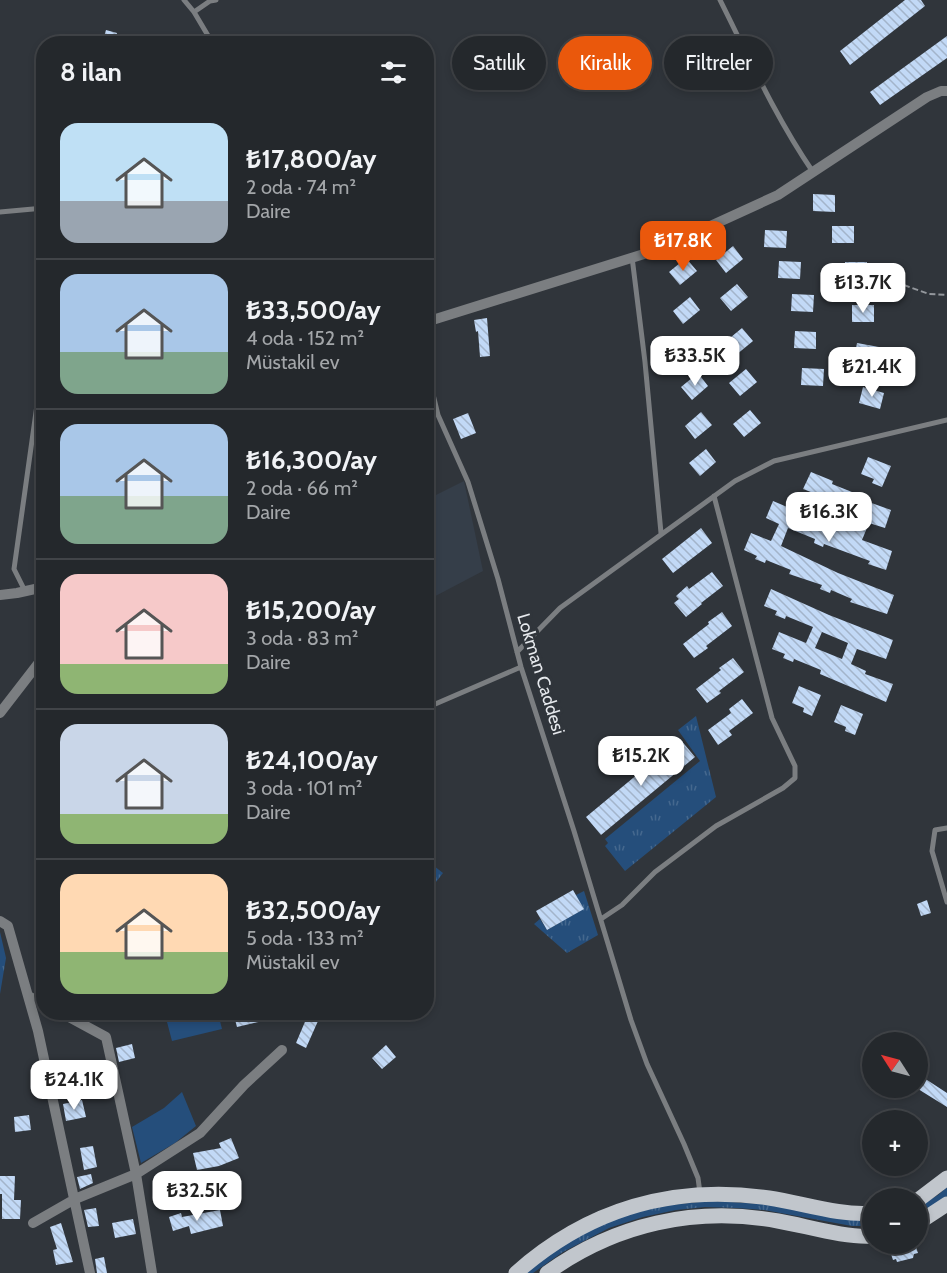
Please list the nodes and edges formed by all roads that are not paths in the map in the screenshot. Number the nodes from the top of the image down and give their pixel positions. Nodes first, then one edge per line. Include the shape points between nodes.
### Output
1 (184, 0) edge
2 (216, 0) edge
3 (720, 0) edge
4 (194, 12) junction
5 (208, 36) edge
6 (947, 91) edge
7 (813, 172) junction
8 (36, 209) edge
9 (0, 212) edge
10 (632, 257) junction
11 (434, 319) edge
12 (434, 398) edge
13 (36, 412) edge
14 (947, 420) edge
15 (714, 496) junction
16 (661, 533) junction
17 (36, 589) edge
18 (25, 591) junction
19 (0, 595) edge
20 (517, 652) junction
21 (36, 666) edge
22 (520, 667) junction
23 (434, 705) edge
24 (0, 713) edge
25 (947, 828) edge
26 (947, 902) edge
27 (601, 919) junction
28 (0, 921) edge
29 (28, 996) junction
30 (36, 1000) edge
31 (75, 1020) edge
32 (282, 1050) dead end
33 (136, 1174) junction
34 (947, 1178) edge
35 (928, 1192) edge
36 (700, 1194) junction
37 (75, 1199) junction
38 (947, 1204) edge
39 (862, 1213) edge
40 (928, 1216) edge
41 (33, 1223) dead end
42 (862, 1235) edge
43 (90, 1273) edge
44 (152, 1273) edge
45 (516, 1273) edge
46 (547, 1273) edge

1 - 4 lane
2 - 4 lane
3 - 7 lane via 798,151
4 - 5 lane
6 - 7 street via 927,97
7 - 10 street via 778,195 660,249
8 - 9 lane
10 - 11 street
10 - 16 lane
12 - 20 lane, Lokman Caddesi via 468,482
13 - 18 lane via 14,569
14 - 15 lane via 774,461
15 - 16 lane
15 - 27 lane via 772,718 795,766 795,778 716,826
16 - 20 lane via 560,608
17 - 18 street
18 - 19 street
20 - 22 lane, Lokman Caddesi
21 - 24 street
22 - 23 lane
22 - 27 lane, Lokman Caddesi
25 - 26 lane via 935,830 932,851
27 - 36 lane, Lokman Caddesi via 631,1020 698,1178
28 - 29 street via 8,926
29 - 30 street
29 - 37 street
31 - 33 street via 106,1037
32 - 33 street via 200,1133
33 - 37 street
33 - 44 street
34 - 35 main road
36 - 39 main road via 739,1195
36 - 45 main road via 615,1212 562,1238
37 - 41 street
37 - 43 street
38 - 40 main road
42 - 46 main road via 745,1216 686,1217 612,1236

